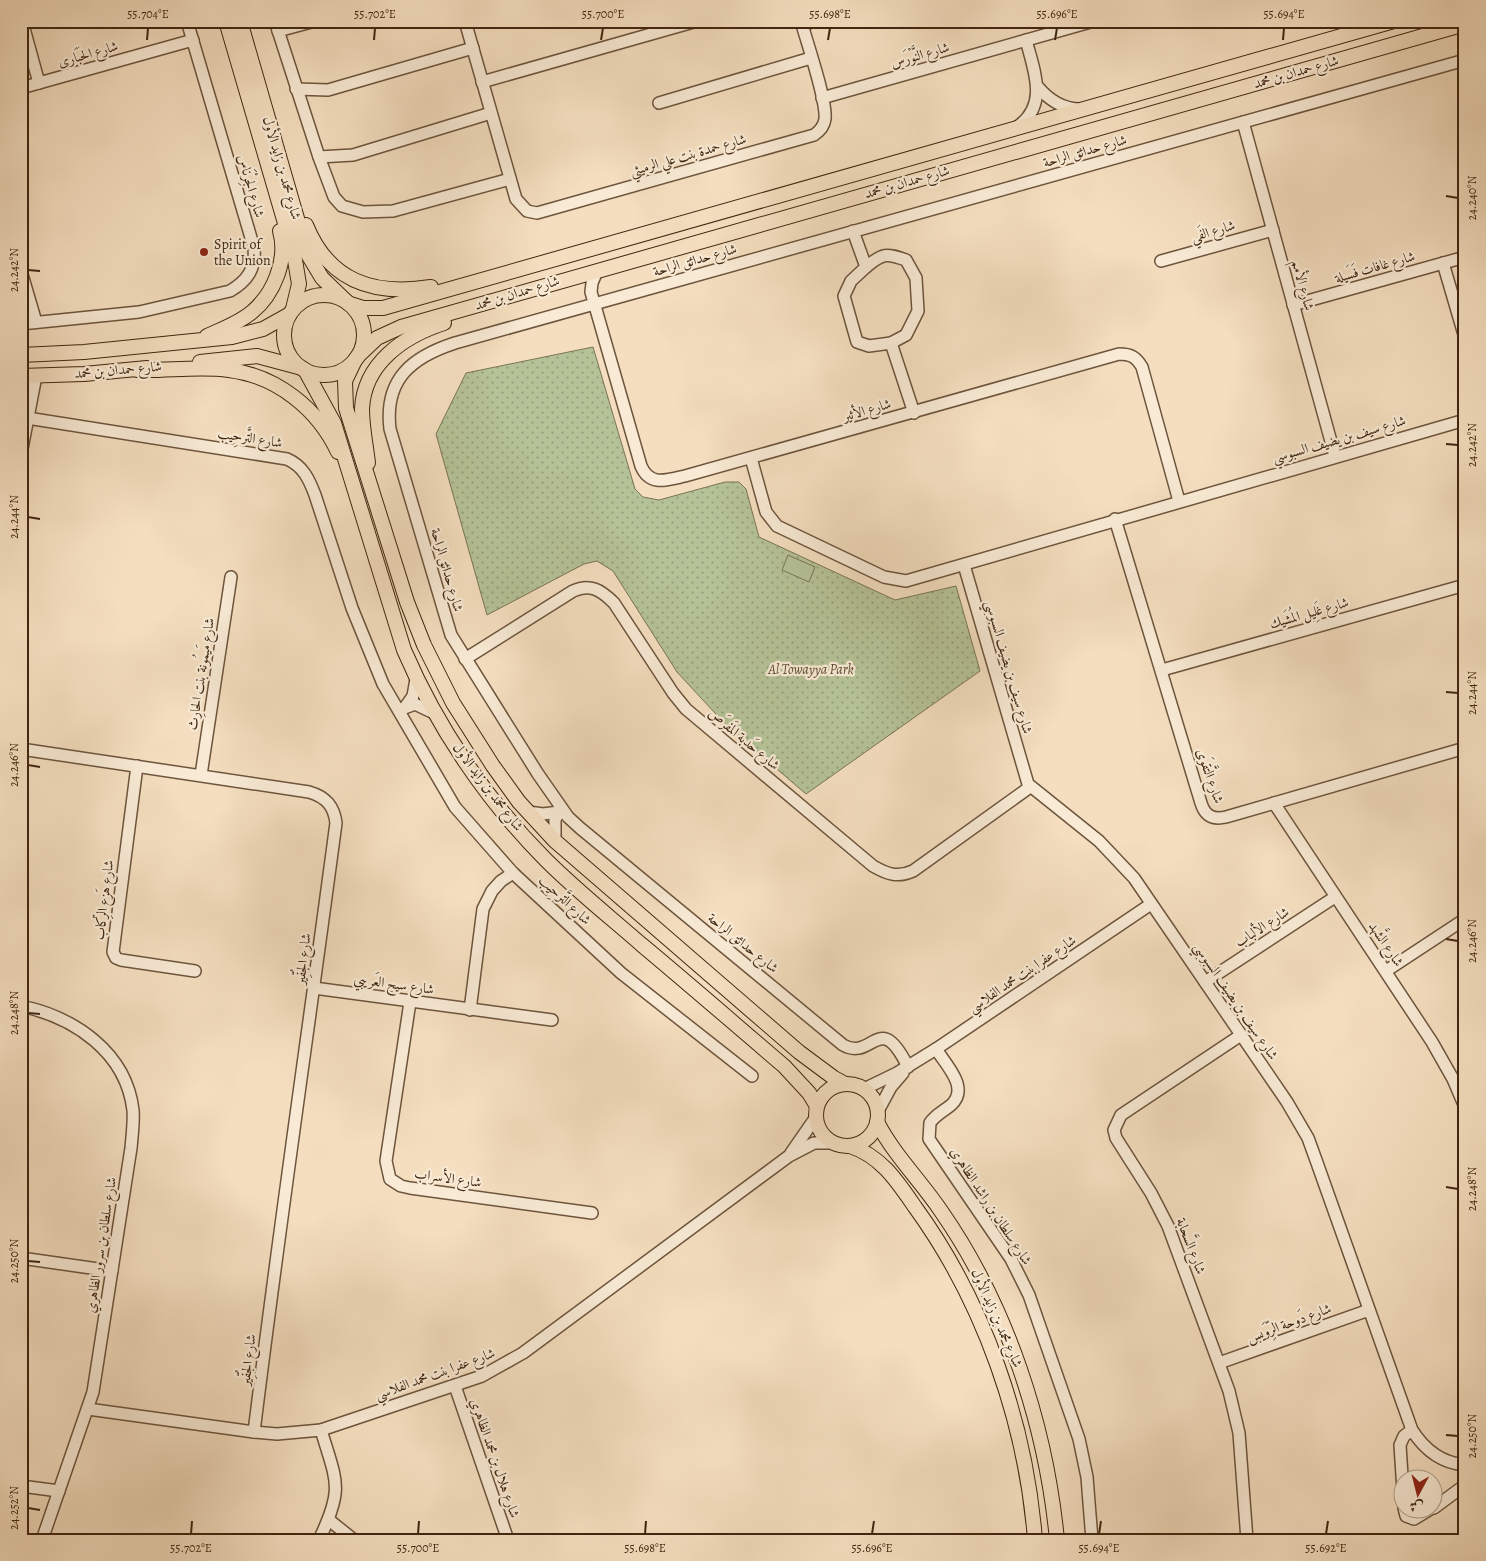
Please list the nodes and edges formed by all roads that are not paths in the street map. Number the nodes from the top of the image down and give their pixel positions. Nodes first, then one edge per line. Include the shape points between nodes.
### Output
1 (22, 21) edge
2 (187, 21) edge
3 (226, 21) edge
4 (240, 21) edge
5 (314, 21) edge
6 (465, 21) edge
7 (697, 21) edge
8 (815, 21) edge
9 (1094, 21) edge
10 (1394, 21) edge
11 (802, 23) edge
12 (1465, 24) edge
13 (277, 26) edge
14 (193, 40) junction
15 (1026, 40) junction
16 (473, 48) junction
17 (812, 58) junction
18 (1465, 60) edge
19 (482, 82) junction
20 (39, 83) junction
21 (1038, 87) junction
22 (21, 88) edge
23 (296, 89) junction
24 (822, 98) junction
25 (659, 103) dead end
26 (1082, 109) junction
27 (491, 113) junction
28 (1243, 122) junction
29 (1016, 128) junction
30 (319, 157) junction
31 (510, 178) junction
32 (280, 185) junction
33 (1273, 230) junction
34 (853, 231) junction
35 (1465, 257) edge
36 (1161, 262) dead end
37 (1443, 263) junction
38 (866, 267) junction
39 (597, 270) junction
40 (21, 271) edge
41 (496, 276) junction
42 (574, 277) junction
43 (593, 298) junction
44 (498, 299) junction
45 (348, 303) junction
46 (1293, 305) junction
47 (292, 312) junction
48 (36, 322) junction
49 (21, 324) edge
50 (1465, 338) edge
51 (194, 342) junction
52 (891, 343) junction
53 (21, 355) edge
54 (356, 359) junction
55 (304, 369) junction
56 (137, 370) junction
57 (21, 376) edge
58 (36, 376) junction
59 (914, 412) junction
60 (24, 418) edge
61 (1465, 420) edge
62 (21, 454) edge
63 (1335, 456) junction
64 (751, 458) junction
65 (1179, 501) junction
66 (378, 512) junction
67 (361, 514) junction
68 (1115, 519) junction
69 (964, 565) junction
70 (231, 577) dead end
71 (1465, 585) edge
72 (465, 659) junction
73 (1162, 670) junction
74 (416, 679) junction
75 (403, 708) junction
76 (437, 714) junction
77 (1465, 748) edge
78 (21, 749) edge
79 (137, 766) junction
80 (201, 775) junction
81 (1030, 787) junction
82 (1274, 803) junction
83 (560, 810) junction
84 (528, 812) junction
85 (555, 841) junction
86 (513, 873) junction
87 (1335, 897) junction
88 (1151, 904) junction
89 (1465, 919) edge
90 (195, 971) dead end
91 (1386, 971) junction
92 (1205, 982) junction
93 (314, 988) junction
94 (410, 1002) junction
95 (21, 1006) edge
96 (470, 1010) junction
97 (552, 1020) dead end
98 (1241, 1035) junction
99 (936, 1050) junction
100 (908, 1067) junction
101 (752, 1076) dead end
102 (845, 1084) junction
103 (864, 1089) junction
104 (1465, 1107) edge
105 (816, 1112) junction
106 (878, 1116) junction
107 (833, 1143) junction
108 (850, 1146) junction
109 (788, 1156) junction
110 (592, 1213) dead end
111 (21, 1258) edge
112 (112, 1271) junction
113 (1369, 1310) junction
114 (1218, 1364) junction
115 (455, 1386) junction
116 (88, 1409) junction
117 (322, 1430) junction
118 (1412, 1430) junction
119 (254, 1432) junction
120 (1465, 1465) edge
121 (1401, 1468) edge
122 (1465, 1485) edge
123 (21, 1486) edge
124 (59, 1491) junction
125 (1444, 1500) edge
126 (328, 1520) junction
127 (42, 1540) edge
128 (319, 1540) edge
129 (354, 1540) edge
130 (508, 1540) edge
131 (1036, 1540) edge
132 (1057, 1540) edge
133 (1092, 1540) edge
134 (1247, 1540) edge

1 - 20 street
2 - 14 street, شارع الجِرْنَاس
3 - 32 main road, شارع محمد بن زايد الأول
4 - 32 main road, شارع محمد بن زايد الأول
5 - 13 street
6 - 16 street, شارع حمدة بنت علي الرميثي
7 - 19 street
8 - 11 street, شارع حمدة بنت علي الرميثي
9 - 15 street, شارع النَّوْرَس
10 - 26 main road, شارع حمدان بن محمد
11 - 17 street, شارع حمدة بنت علي الرميثي
12 - 39 main road, شارع حمدان بن محمد
13 - 23 street
14 - 20 street, شارع الحَبَارى
14 - 48 street, شارع الجِرْنَاس via 254,248 250,272 240,285 230,291 159,308
15 - 21 street
15 - 24 street, شارع النَّوْرَس
16 - 19 street, شارع حمدة بنت علي الرميثي
16 - 23 street via 328,90
17 - 24 street, شارع حمدة بنت علي الرميثي
17 - 25 street
18 - 28 street, شارع حدائق الراحة
19 - 27 street, شارع حمدة بنت علي الرميثي
20 - 22 street, شارع الحَبَارى
21 - 26 street via 1057,104
21 - 29 street via 1034,108
23 - 30 street
24 - 31 street, شارع حمدة بنت علي الرميثي via 825,119 820,131 814,134 543,213 532,213 522,208
26 - 29 main road, شارع حمدان بن محمد
27 - 30 street via 353,155
27 - 31 street, شارع حمدة بنت علي الرميثي
28 - 33 street, شارع الأمم
28 - 34 street, شارع حدائق الراحة
29 - 41 main road, شارع حمدان بن محمد
30 - 31 street via 336,201 356,211 393,211
32 - 41 main road via 318,249 335,268 354,280 375,288 403,290
32 - 45 main road, شارع محمد بن زايد الأول via 307,254 322,278
32 - 47 main road, شارع محمد بن زايد الأول via 298,275
32 - 51 main road via 273,202 283,248 274,282 251,312
33 - 36 street, شارع الفَي
33 - 46 street, شارع الأمم
34 - 38 street
34 - 43 street, شارع حدائق الراحة
35 - 37 street, شارع غافات فَسَيلة
37 - 46 street, شارع غافات فَسَيلة
37 - 50 street
38 - 52 street via 851,281 844,296 852,330 857,342 869,346
38 - 52 street via 878,256 888,254 906,260 916,278 918,311 906,335
39 - 42 main road, شارع حمدان بن محمد
39 - 43 street, شارع الأثير via 592,283
40 - 48 street
41 - 45 main road, شارع حمدان بن محمد via 383,308 363,308
42 - 43 street
42 - 44 main road, شارع حمدان بن محمد
43 - 64 street, شارع الأثير via 644,474 661,482
43 - 72 street, شارع حدائق الراحة via 424,354 411,364 396,384 390,410 390,429 444,617
44 - 54 main road, شارع حمدان بن محمد via 393,330 377,338
44 - 66 main road via 468,315 415,335 388,353 377,366 362,409
45 - 47 main road via 328,295 318,296 308,299
45 - 54 main road via 359,316 364,329 363,344
46 - 63 street, شارع الأمم
47 - 51 main road, شارع حمدان بن محمد via 252,333
47 - 55 main road via 284,332 286,346 292,358
48 - 49 street, شارع الجِرْنَاس
51 - 53 main road, شارع حمدان بن محمد
52 - 59 street
54 - 55 main road via 341,371 329,374
54 - 66 main road, شارع محمد بن زايد الأول via 345,381 346,408
55 - 56 main road, شارع حمدان بن محمد via 256,356
55 - 67 main road, شارع محمد بن زايد الأول via 334,423
56 - 58 main road, شارع حمدان بن محمد
56 - 67 main road via 229,370 284,389 312,411 334,445
57 - 58 main road, شارع حمدان بن محمد
58 - 60 street
59 - 64 street, شارع الأثير
59 - 65 street, شارع الأثير via 1128,354 1142,367
60 - 62 street
60 - 75 street, شارع التَّرحِيب via 287,459 299,467 316,495 369,652 383,684
61 - 63 street, شارع سيف بن يضيف السبوسي
63 - 65 street, شارع سيف بن يضيف السبوسي
64 - 69 street, شارع سيف بن يضيف السبوسي via 766,512 777,526 890,579 917,579
65 - 68 street, شارع سيف بن يضيف السبوسي
66 - 84 main road, شارع محمد بن زايد الأول via 407,602 435,670 473,736
67 - 74 main road, شارع محمد بن زايد الأول via 391,613
68 - 69 street, شارع سيف بن يضيف السبوسي
68 - 73 street, شارع التَّقوَى
69 - 81 street, شارع سيف بن يضيف السبوسي
70 - 80 street, شارع مَيمُونة بنت الحارِث
71 - 73 street, شارع غَلِيل المُشَيك
72 - 81 street, شارع حَدبة المَفرَص via 581,587 602,591 614,603 686,709 872,866 892,875 913,871
72 - 83 street, شارع حدائق الراحة
73 - 82 street, شارع التَّقوَى via 1203,811 1217,819
74 - 75 street via 413,696
74 - 76 main road, شارع محمد بن زايد الأول
75 - 76 street via 421,705
75 - 86 street, شارع التَّرحِيب via 455,806
76 - 105 main road, شارع محمد بن زايد الأول via 478,779 545,859 784,1066 809,1093
77 - 82 street, شارع التَّقوَى
78 - 79 street, شارع الجُفِّير
79 - 80 street, شارع الجُفِّير
79 - 90 street, شارع هَزع الرِّكاب via 113,952 118,959
80 - 93 street, شارع الجُفِّير via 309,792 319,795 331,805 336,823
81 - 88 street, شارع سيف بن يضيف السبوسي via 1074,820 1121,862
82 - 87 street, شارع الشَّهد
83 - 84 street via 543,814
83 - 85 street via 555,819
83 - 100 street, شارع حدائق الراحة via 843,1045 852,1050 877,1038 887,1039 894,1043
84 - 85 main road, شارع محمد بن زايد الأول
85 - 102 main road, شارع محمد بن زايد الأول via 791,1045
86 - 96 street via 492,891 483,909
86 - 101 street, شارع التَّرحِيب via 621,973
87 - 91 street, شارع الشَّهد
87 - 92 street, شارع الألباب
88 - 92 street, شارع سيف بن يضيف السبوسي
88 - 99 street, شارع عفرا بنت محمد الفلاسي
89 - 91 street
91 - 104 street, شارع الشَّهد via 1444,1062
92 - 98 street, شارع سيف بن يضيف السبوسي
93 - 94 street, شارع سيح العَريبي
93 - 119 street, شارع الجُفِّير via 283,1196
94 - 96 street, شارع سيح العَريبي
94 - 110 street, شارع الأسراب via 386,1161 390,1179 410,1188
95 - 112 street, شارع سلطان بن سرور الظاهري via 52,1014 88,1034 109,1055 129,1091 133,1111 132,1141
96 - 97 street, شارع سيح العَريبي
98 - 113 street, شارع سيف بن يضيف السبوسي via 1308,1138
98 - 114 street, شارع السَّحابة via 1121,1115 1114,1130 1168,1226
99 - 100 street, شارع عفرا بنت محمد الفلاسي
99 - 133 street, شارع سلطان بن راشد الظاهري via 958,1083 958,1092 954,1101 930,1123 929,1139 1011,1259 1028,1295 1079,1439 1087,1477
100 - 103 street, شارع عفرا بنت محمد الفلاسي
100 - 106 street, شارع عفرا بنت محمد الفلاسي via 891,1087
102 - 103 main road
102 - 105 main road via 827,1091
103 - 106 main road via 876,1102
105 - 107 main road via 818,1127
105 - 109 street, شارع عفرا بنت محمد الفلاسي
106 - 108 main road via 868,1138
106 - 132 main road, شارع محمد بن زايد الأول via 896,1153 941,1211 968,1254 1005,1331 1031,1406
107 - 108 main road
107 - 109 street, شارع عفرا بنت محمد الفلاسي via 814,1143
108 - 131 main road, شارع محمد بن زايد الأول via 863,1150 891,1173 926,1222 972,1303 990,1346 1020,1442
109 - 115 street, شارع عفرا بنت محمد الفلاسي via 523,1353 500,1368
111 - 112 street
112 - 116 street, شارع سلطان بن سرور الظاهري via 97,1372
113 - 114 street, شارع دَوحة الرِّوَيس
113 - 118 street, شارع سيف بن يضيف السبوسي
114 - 134 street, شارع السَّحابة via 1240,1434
115 - 117 street, شارع عفرا بنت محمد الفلاسي
115 - 130 street, شارع هلال بن محمد الظاهري
116 - 119 street, شارع عفرا بنت محمد الفلاسي
116 - 124 street, شارع سلطان بن سرور الظاهري
117 - 119 street, شارع عفرا بنت محمد الفلاسي via 277,1434
117 - 126 street via 336,1482 335,1503
118 - 120 street, شارع سيف بن يضيف السبوسي via 1437,1456
118 - 121 street via 1400,1445
122 - 125 street
123 - 124 street
124 - 127 street, شارع سلطان بن سرور الظاهري
126 - 128 street
126 - 129 street

